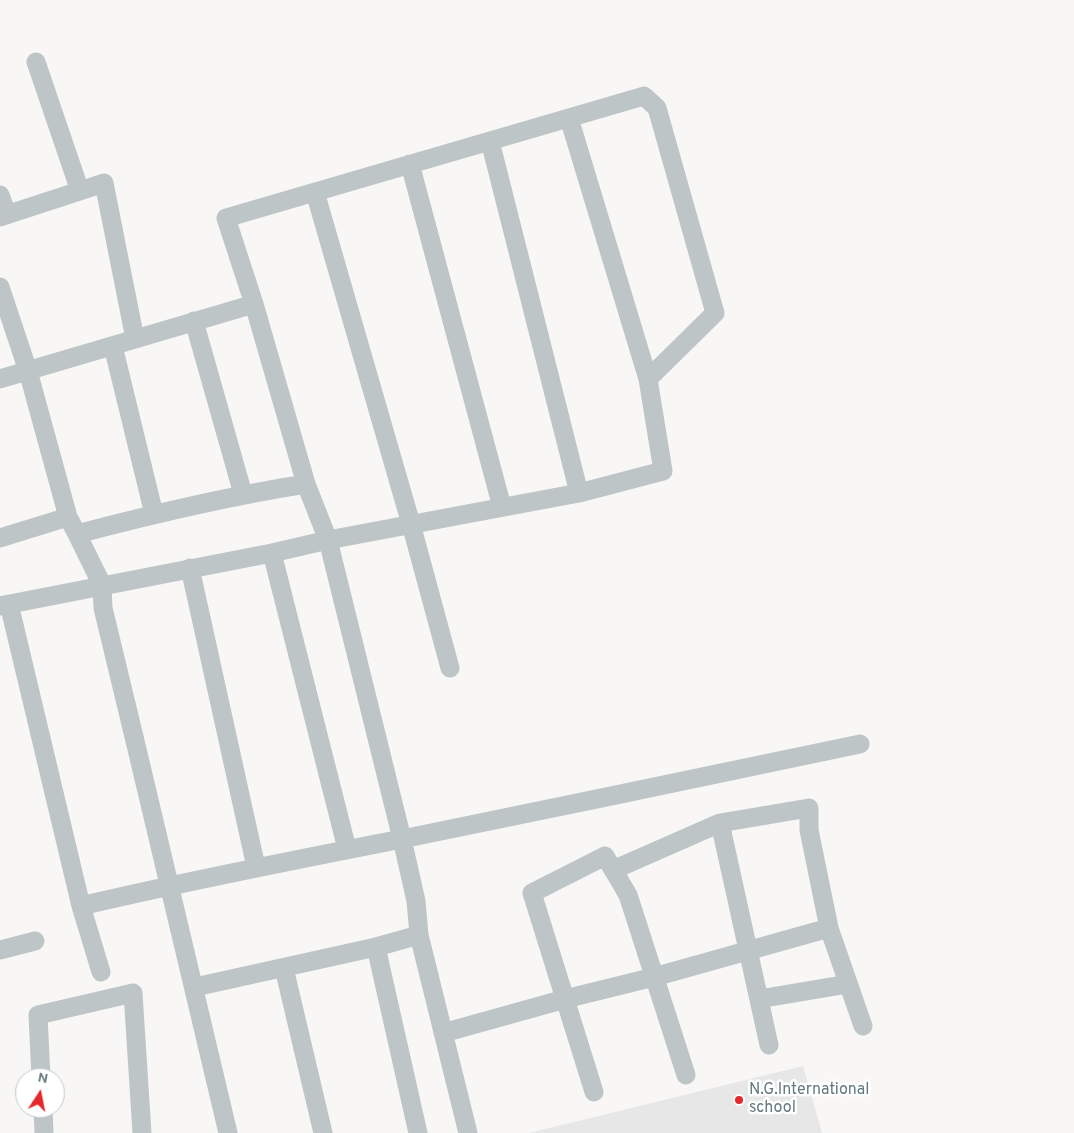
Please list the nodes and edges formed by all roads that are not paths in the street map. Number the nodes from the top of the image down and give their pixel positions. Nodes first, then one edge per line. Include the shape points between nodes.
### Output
1 (36, 62) dead end
2 (569, 118) junction
3 (490, 141) junction
4 (410, 164) junction
5 (80, 191) junction
6 (315, 192) junction
7 (0, 195) edge
8 (3, 216) edge
9 (0, 287) edge
10 (254, 304) junction
11 (194, 321) junction
12 (134, 339) junction
13 (113, 346) junction
14 (28, 371) junction
15 (0, 379) edge
16 (648, 379) junction
17 (306, 484) junction
18 (579, 493) junction
19 (243, 494) junction
20 (502, 507) junction
21 (154, 514) junction
22 (68, 517) junction
23 (411, 524) junction
24 (77, 534) junction
25 (0, 538) edge
26 (328, 540) junction
27 (272, 553) junction
28 (190, 568) junction
29 (102, 585) junction
30 (4, 605) edge
31 (450, 668) dead end
32 (860, 744) dead end
33 (720, 823) junction
34 (402, 839) junction
35 (347, 849) junction
36 (256, 867) junction
37 (613, 870) junction
38 (169, 886) junction
39 (81, 906) junction
40 (829, 928) junction
41 (419, 935) junction
42 (34, 941) dead end
43 (376, 948) junction
44 (0, 950) edge
45 (748, 950) junction
46 (284, 968) junction
47 (101, 972) dead end
48 (654, 977) junction
49 (848, 984) junction
50 (195, 987) junction
51 (565, 999) junction
52 (759, 999) junction
53 (863, 1026) dead end
54 (443, 1033) junction
55 (769, 1044) dead end
56 (41, 1068) edge
57 (686, 1075) dead end
58 (594, 1092) dead end
59 (43, 1118) edge
60 (44, 1133) edge
61 (142, 1133) edge
62 (228, 1133) edge
63 (323, 1133) edge
64 (418, 1133) edge
65 (468, 1133) edge

1 - 5 street
2 - 3 street
2 - 16 street
2 - 16 street via 644,96 657,108 715,314
3 - 4 street
3 - 18 street
4 - 6 street
4 - 20 street
5 - 8 street
5 - 12 street via 104,183
6 - 10 street via 226,218
6 - 23 street
7 - 8 street
9 - 14 street
10 - 11 street
10 - 17 street
11 - 12 street
11 - 19 street
12 - 13 street
13 - 14 street
13 - 21 street
14 - 15 street
14 - 22 street
16 - 18 street via 663,471
17 - 19 street
17 - 26 street
18 - 20 street
19 - 21 street
20 - 23 street
21 - 24 street
22 - 24 street
22 - 25 street
23 - 26 street
23 - 31 street
24 - 29 street
26 - 27 street
26 - 34 street
27 - 28 street
27 - 35 street
28 - 29 street
28 - 36 street
29 - 30 street
29 - 38 street via 104,608
30 - 39 street
32 - 34 street
33 - 37 street
33 - 40 street via 809,808 809,830
33 - 45 street
34 - 35 street
34 - 41 street via 416,901
35 - 36 street
36 - 38 street
37 - 48 street via 628,895
37 - 51 street via 605,856 532,893
38 - 39 street
38 - 50 street
39 - 47 street
40 - 45 street
40 - 49 street
41 - 43 street
41 - 54 street
42 - 44 street
43 - 46 street
43 - 64 street
45 - 48 street
45 - 52 street
46 - 50 street
46 - 63 street
48 - 51 street
48 - 57 street
49 - 52 street
49 - 53 street
50 - 62 street
51 - 54 street
51 - 58 street
52 - 55 street
54 - 65 street
56 - 61 street via 38,1015 133,993
59 - 60 street

